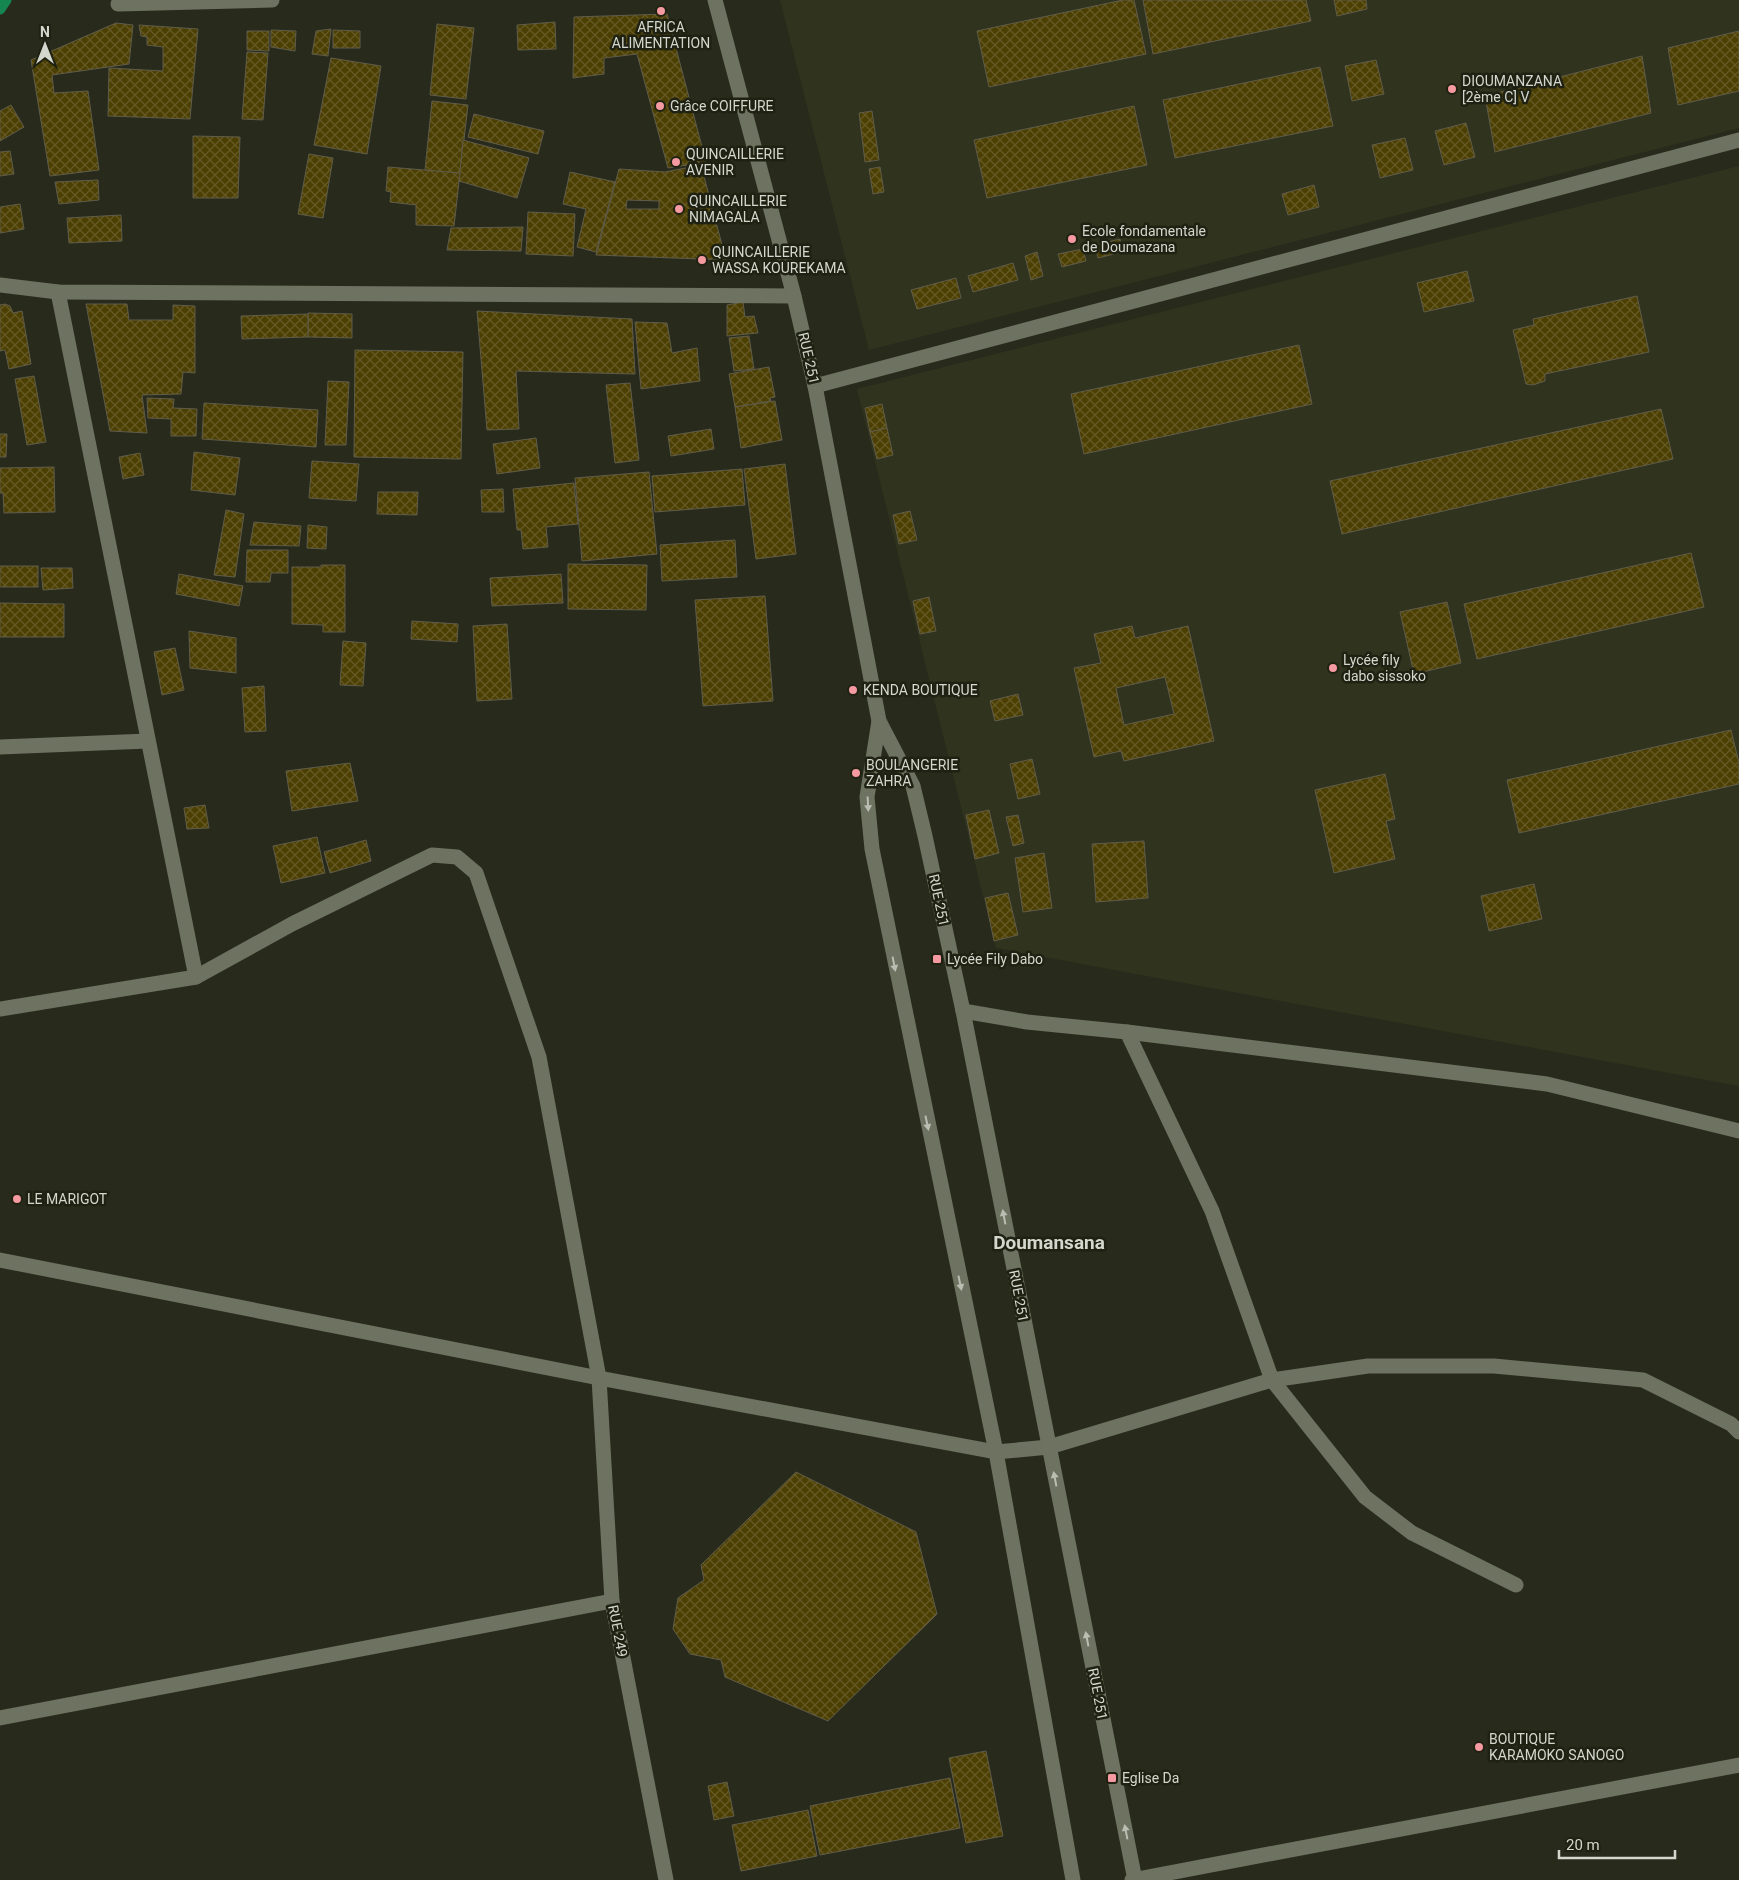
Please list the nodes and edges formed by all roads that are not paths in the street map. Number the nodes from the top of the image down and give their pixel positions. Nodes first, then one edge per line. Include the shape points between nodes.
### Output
1 (272, 0) edge
2 (715, 0) edge
3 (118, 4) dead end
4 (1739, 140) edge
5 (0, 286) edge
6 (58, 292) junction
7 (794, 296) junction
8 (815, 386) junction
9 (878, 721) junction
10 (148, 741) junction
11 (0, 747) edge
12 (196, 977) junction
13 (0, 1009) edge
14 (963, 1011) junction
15 (1127, 1032) junction
16 (1739, 1131) edge
17 (0, 1260) edge
18 (599, 1378) junction
19 (1272, 1380) junction
20 (1739, 1432) edge
21 (1049, 1447) junction
22 (996, 1452) junction
23 (1516, 1585) dead end
24 (612, 1601) junction
25 (0, 1718) edge
26 (1739, 1765) edge
27 (666, 1880) edge
28 (1073, 1880) edge
29 (1134, 1880) edge

1 - 3 street
2 - 7 street, RUE 251
4 - 8 street
5 - 6 street
6 - 7 street
6 - 10 street
7 - 8 street, RUE 251
8 - 9 street, RUE 251
9 - 14 street, RUE 251 via 913,786
9 -> 22 street, RUE 251 via 867,797 872,849
10 - 11 street
10 - 12 street
12 - 13 street, RUE 249
12 - 18 street, RUE 249 via 292,924 432,855 457,857 476,874 538,1057
14 - 15 street via 1027,1022
21 -> 14 street, RUE 251
15 - 16 street via 1547,1084
15 - 19 street via 1212,1211
17 - 18 street
18 - 22 street
18 - 24 street, RUE 249
19 - 20 street via 1368,1366 1494,1366 1644,1380 1732,1424
19 - 21 street
19 - 23 street via 1366,1497 1412,1533
21 - 22 street
29 -> 21 street, RUE 251
22 - 28 street, RUE 251
24 - 25 street
24 - 27 street, RUE 249
26 - 29 street

